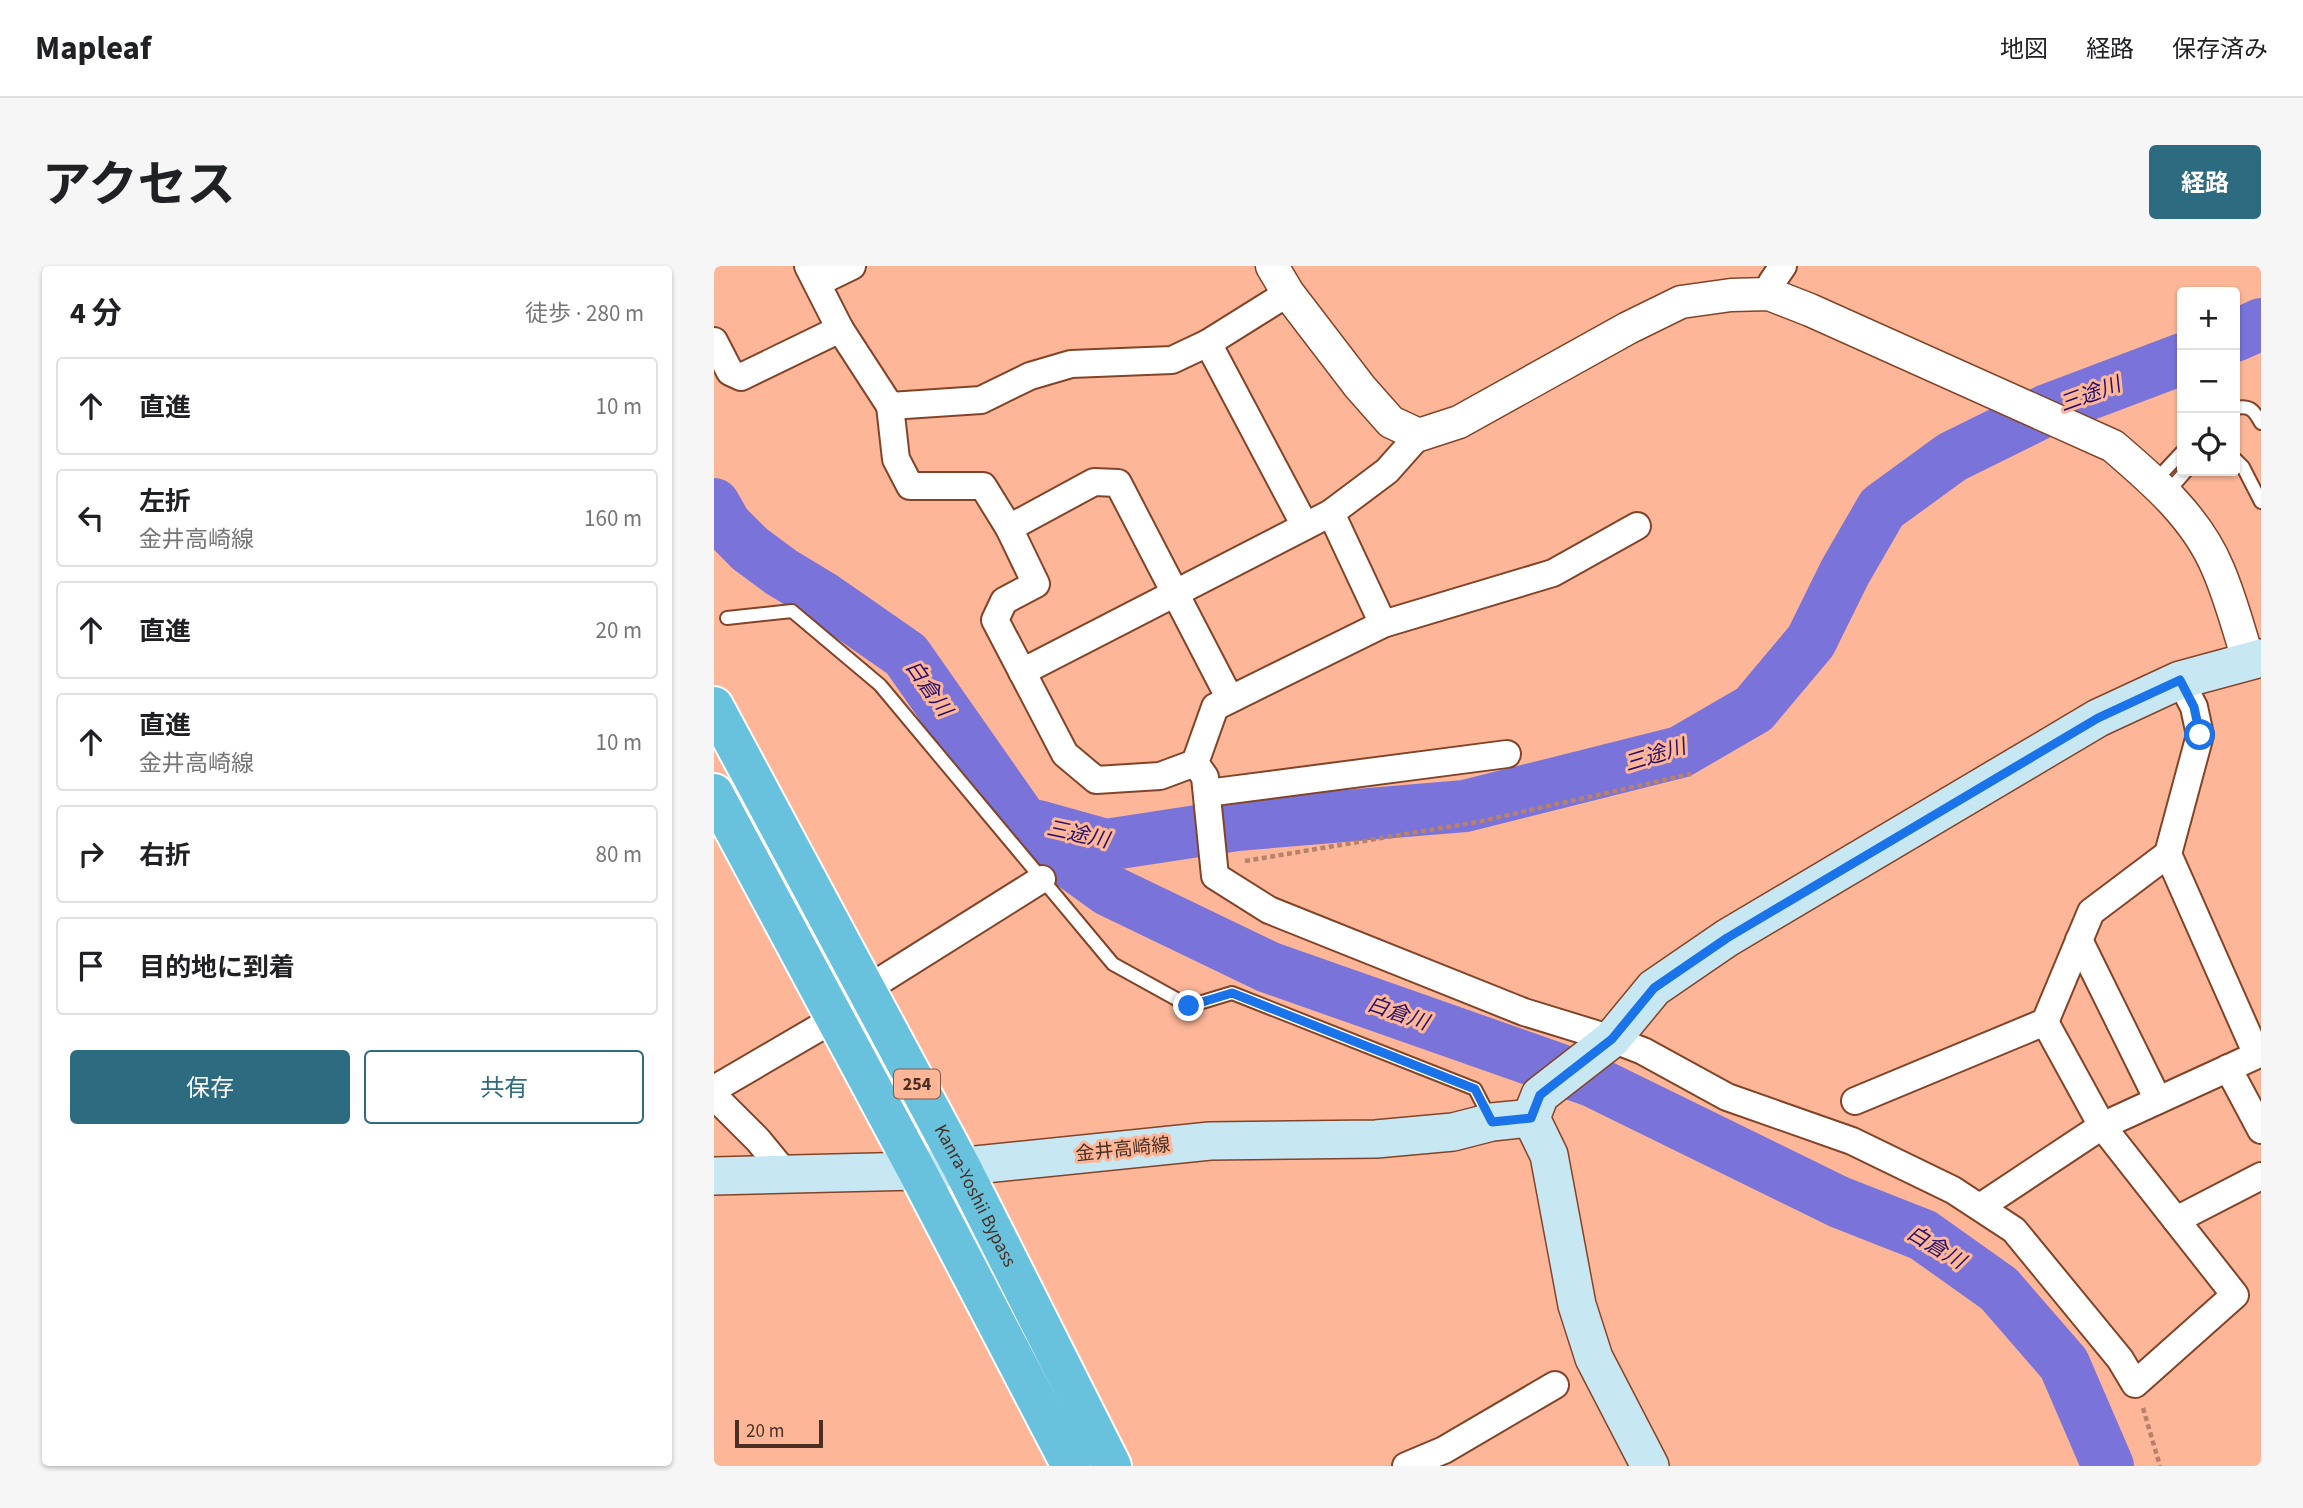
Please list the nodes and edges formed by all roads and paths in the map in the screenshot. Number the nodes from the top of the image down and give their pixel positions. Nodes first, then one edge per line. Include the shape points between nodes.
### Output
1 (852, 266) edge
2 (1272, 266) edge
3 (1783, 266) edge
4 (812, 274) edge
5 (1288, 293) junction
6 (1769, 294) junction
7 (840, 328) junction
8 (714, 341) edge
9 (1208, 343) junction
10 (890, 406) junction
11 (2240, 407) edge
12 (2261, 423) edge
13 (1419, 435) junction
14 (2177, 460) edge
15 (2240, 464) edge
16 (2178, 476) edge
17 (2160, 488) junction
18 (2261, 502) edge
19 (1331, 513) junction
20 (1304, 526) junction
21 (1637, 526) dead end
22 (1009, 528) junction
23 (1175, 593) junction
24 (727, 618) dead end
25 (1383, 624) junction
26 (2255, 660) edge
27 (1022, 672) junction
28 (2180, 680) junction
29 (1230, 699) junction
30 (714, 706) edge
31 (1507, 754) dead end
32 (1195, 763) junction
33 (1691, 774) dead end
34 (714, 793) edge
35 (1208, 805) junction
36 (2168, 854) junction
37 (1213, 863) junction
38 (1041, 879) junction
39 (2079, 940) junction
40 (867, 989) junction
41 (834, 1019) junction
42 (2045, 1021) junction
43 (1606, 1043) junction
44 (2228, 1068) junction
45 (714, 1089) edge
46 (714, 1096) edge
47 (2158, 1100) junction
48 (1855, 1101) dead end
49 (1535, 1107) junction
50 (1492, 1122) junction
51 (2102, 1126) junction
52 (2261, 1130) edge
53 (962, 1168) junction
54 (918, 1171) junction
55 (786, 1174) junction
56 (714, 1176) edge
57 (2261, 1176) edge
58 (1980, 1207) junction
59 (2176, 1220) junction
60 (1555, 1384) dead end
61 (2135, 1384) junction
62 (1071, 1466) edge
63 (1112, 1466) edge
64 (1406, 1466) edge
65 (1649, 1466) edge
66 (2160, 1466) edge

1 - 4 street
2 - 5 street
3 - 6 street
4 - 7 street
5 - 9 street
5 - 13 street via 1391,422
6 - 13 street via 1681,302 1459,422
6 - 17 street via 2113,446
7 - 8 street via 741,377 730,372
7 - 10 street
9 - 10 street via 1172,360 1071,364 1030,376 981,400
9 - 20 street
10 - 22 street via 896,459 910,486 983,486
11 - 12 lane via 2254,410
13 - 19 street via 1387,471
14 - 17 lane
15 - 18 lane
16 - 17 lane
17 - 26 street via 2188,517 2218,568
19 - 20 street
19 - 25 street
20 - 23 street
21 - 25 street via 1552,573
22 - 23 street via 1094,482 1118,483
22 - 27 street via 1036,584 1004,601 995,620
23 - 27 street
23 - 29 street
24 - 38 lane via 792,611 880,685
25 - 29 street
26 - 28 main road
27 - 32 street via 1065,754 1096,780 1160,776
28 - 36 street via 2194,707 2200,735
28 - 43 main road via 2098,718 1727,938 1654,988
29 - 32 street via 1215,707
30 - 40 highway, Kanra-Yoshii Bypass / 254
31 - 35 street
32 - 35 street via 1205,777
33 - 37 path via 1477,822
34 - 41 highway, Kanra-Yoshii Bypass / 254
35 - 37 street
36 - 39 street via 2091,912
36 - 44 street via 2257,1055
37 - 43 street via 1215,876 1269,910
38 - 40 street
38 - 50 lane via 1113,964 1189,1006 1232,993 1475,1089
39 - 42 street
39 - 47 street
40 - 53 highway, Kanra-Yoshii Bypass / 254
41 - 45 street
41 - 54 highway, Kanra-Yoshii Bypass / 254
42 - 48 street
42 - 51 street
43 - 49 main road
43 - 58 street via 1643,1051 1727,1097 1852,1141 1953,1189
44 - 47 street
44 - 52 street
46 - 55 street
47 - 51 street
49 - 50 main road, 金井高崎線
49 - 65 main road via 1549,1155 1577,1304 1594,1358
50 - 53 main road, 金井高崎線 via 1453,1132 1376,1139 1210,1141
51 - 58 street
51 - 59 street
53 - 54 main road, 金井高崎線
53 - 63 highway, Kanra-Yoshii Bypass / 254
54 - 55 main road, 金井高崎線
54 - 62 highway, Kanra-Yoshii Bypass / 254
55 - 56 main road, 金井高崎線
57 - 59 street
58 - 61 street via 2014,1230 2120,1359
59 - 61 street via 2235,1295
60 - 64 street via 1444,1450
61 - 66 path

